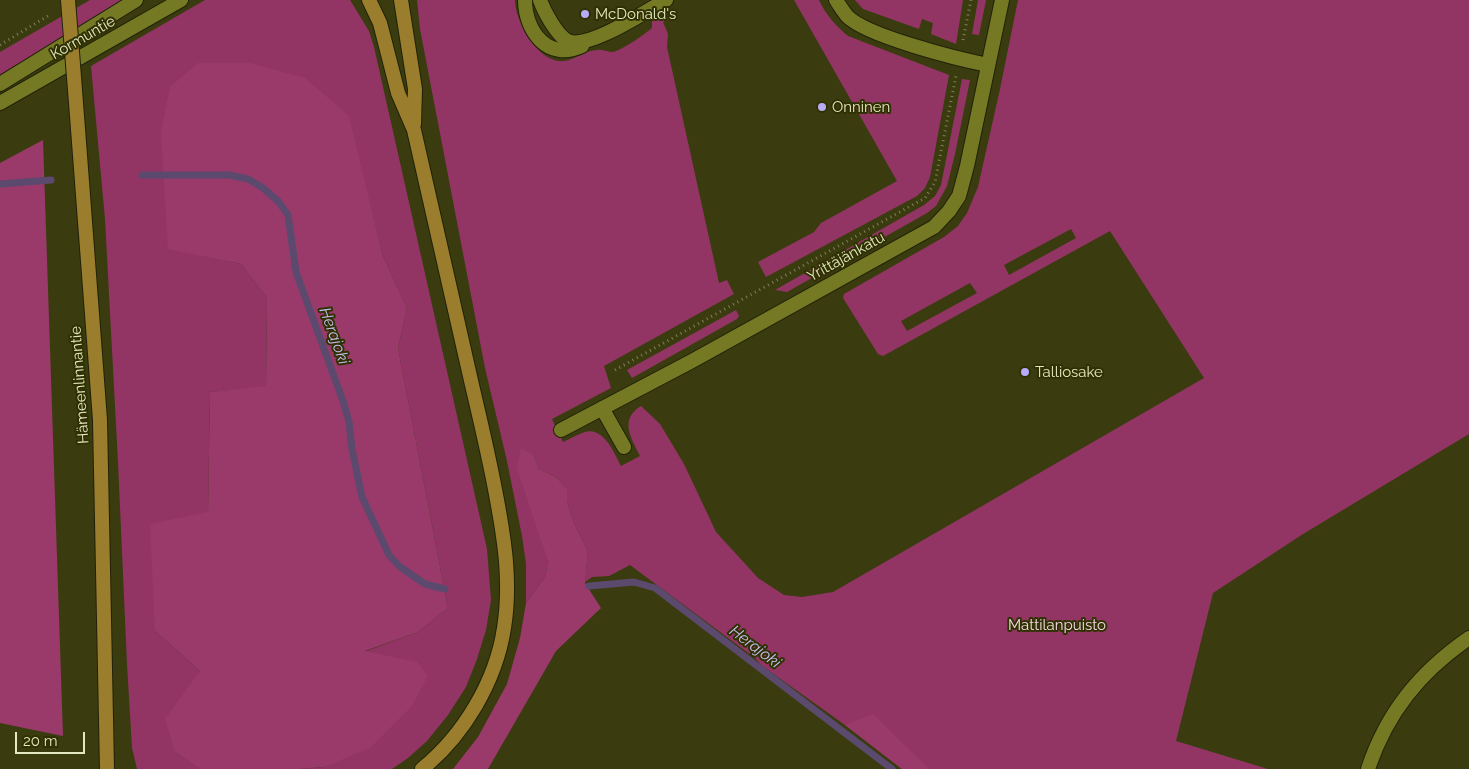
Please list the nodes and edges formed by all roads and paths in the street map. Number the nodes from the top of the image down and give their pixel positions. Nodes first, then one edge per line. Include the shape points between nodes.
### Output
1 (68, 0) edge
2 (136, 0) edge
3 (181, 0) edge
4 (369, 0) edge
5 (401, 0) edge
6 (525, 0) edge
7 (540, 0) edge
8 (666, 0) edge
9 (836, 0) edge
10 (971, 0) edge
11 (1002, 0) edge
12 (54, 12) dead end
13 (593, 40) junction
14 (0, 45) edge
15 (959, 60) junction
16 (988, 65) junction
17 (0, 84) edge
18 (0, 103) edge
19 (414, 130) junction
20 (615, 370) dead end
21 (602, 408) junction
22 (561, 430) dead end
23 (624, 447) dead end
24 (1469, 638) edge
25 (107, 769) edge
26 (422, 769) edge
27 (1368, 769) edge

1 - 25 main road, Hämeenlinnantie, bridge via 100,420
2 - 17 street, Kormuntie
3 - 18 street, Kormuntie
4 - 19 main road via 380,23 398,93
5 - 19 main road via 415,89
6 - 13 street via 533,31 550,47 576,49
7 - 13 street via 568,42
8 - 13 street
9 - 15 street via 848,17 868,29
10 - 15 path
11 - 16 street, Yrittäjänkatu
12 - 14 path
15 - 16 street
15 - 20 path via 935,182 925,198
16 - 21 street, Yrittäjänkatu via 959,196 934,227
19 - 26 main road via 490,459 508,574 504,629 491,674 457,733
21 - 22 street, Yrittäjänkatu
21 - 23 street
24 - 27 street via 1430,668 1406,696 1385,727

